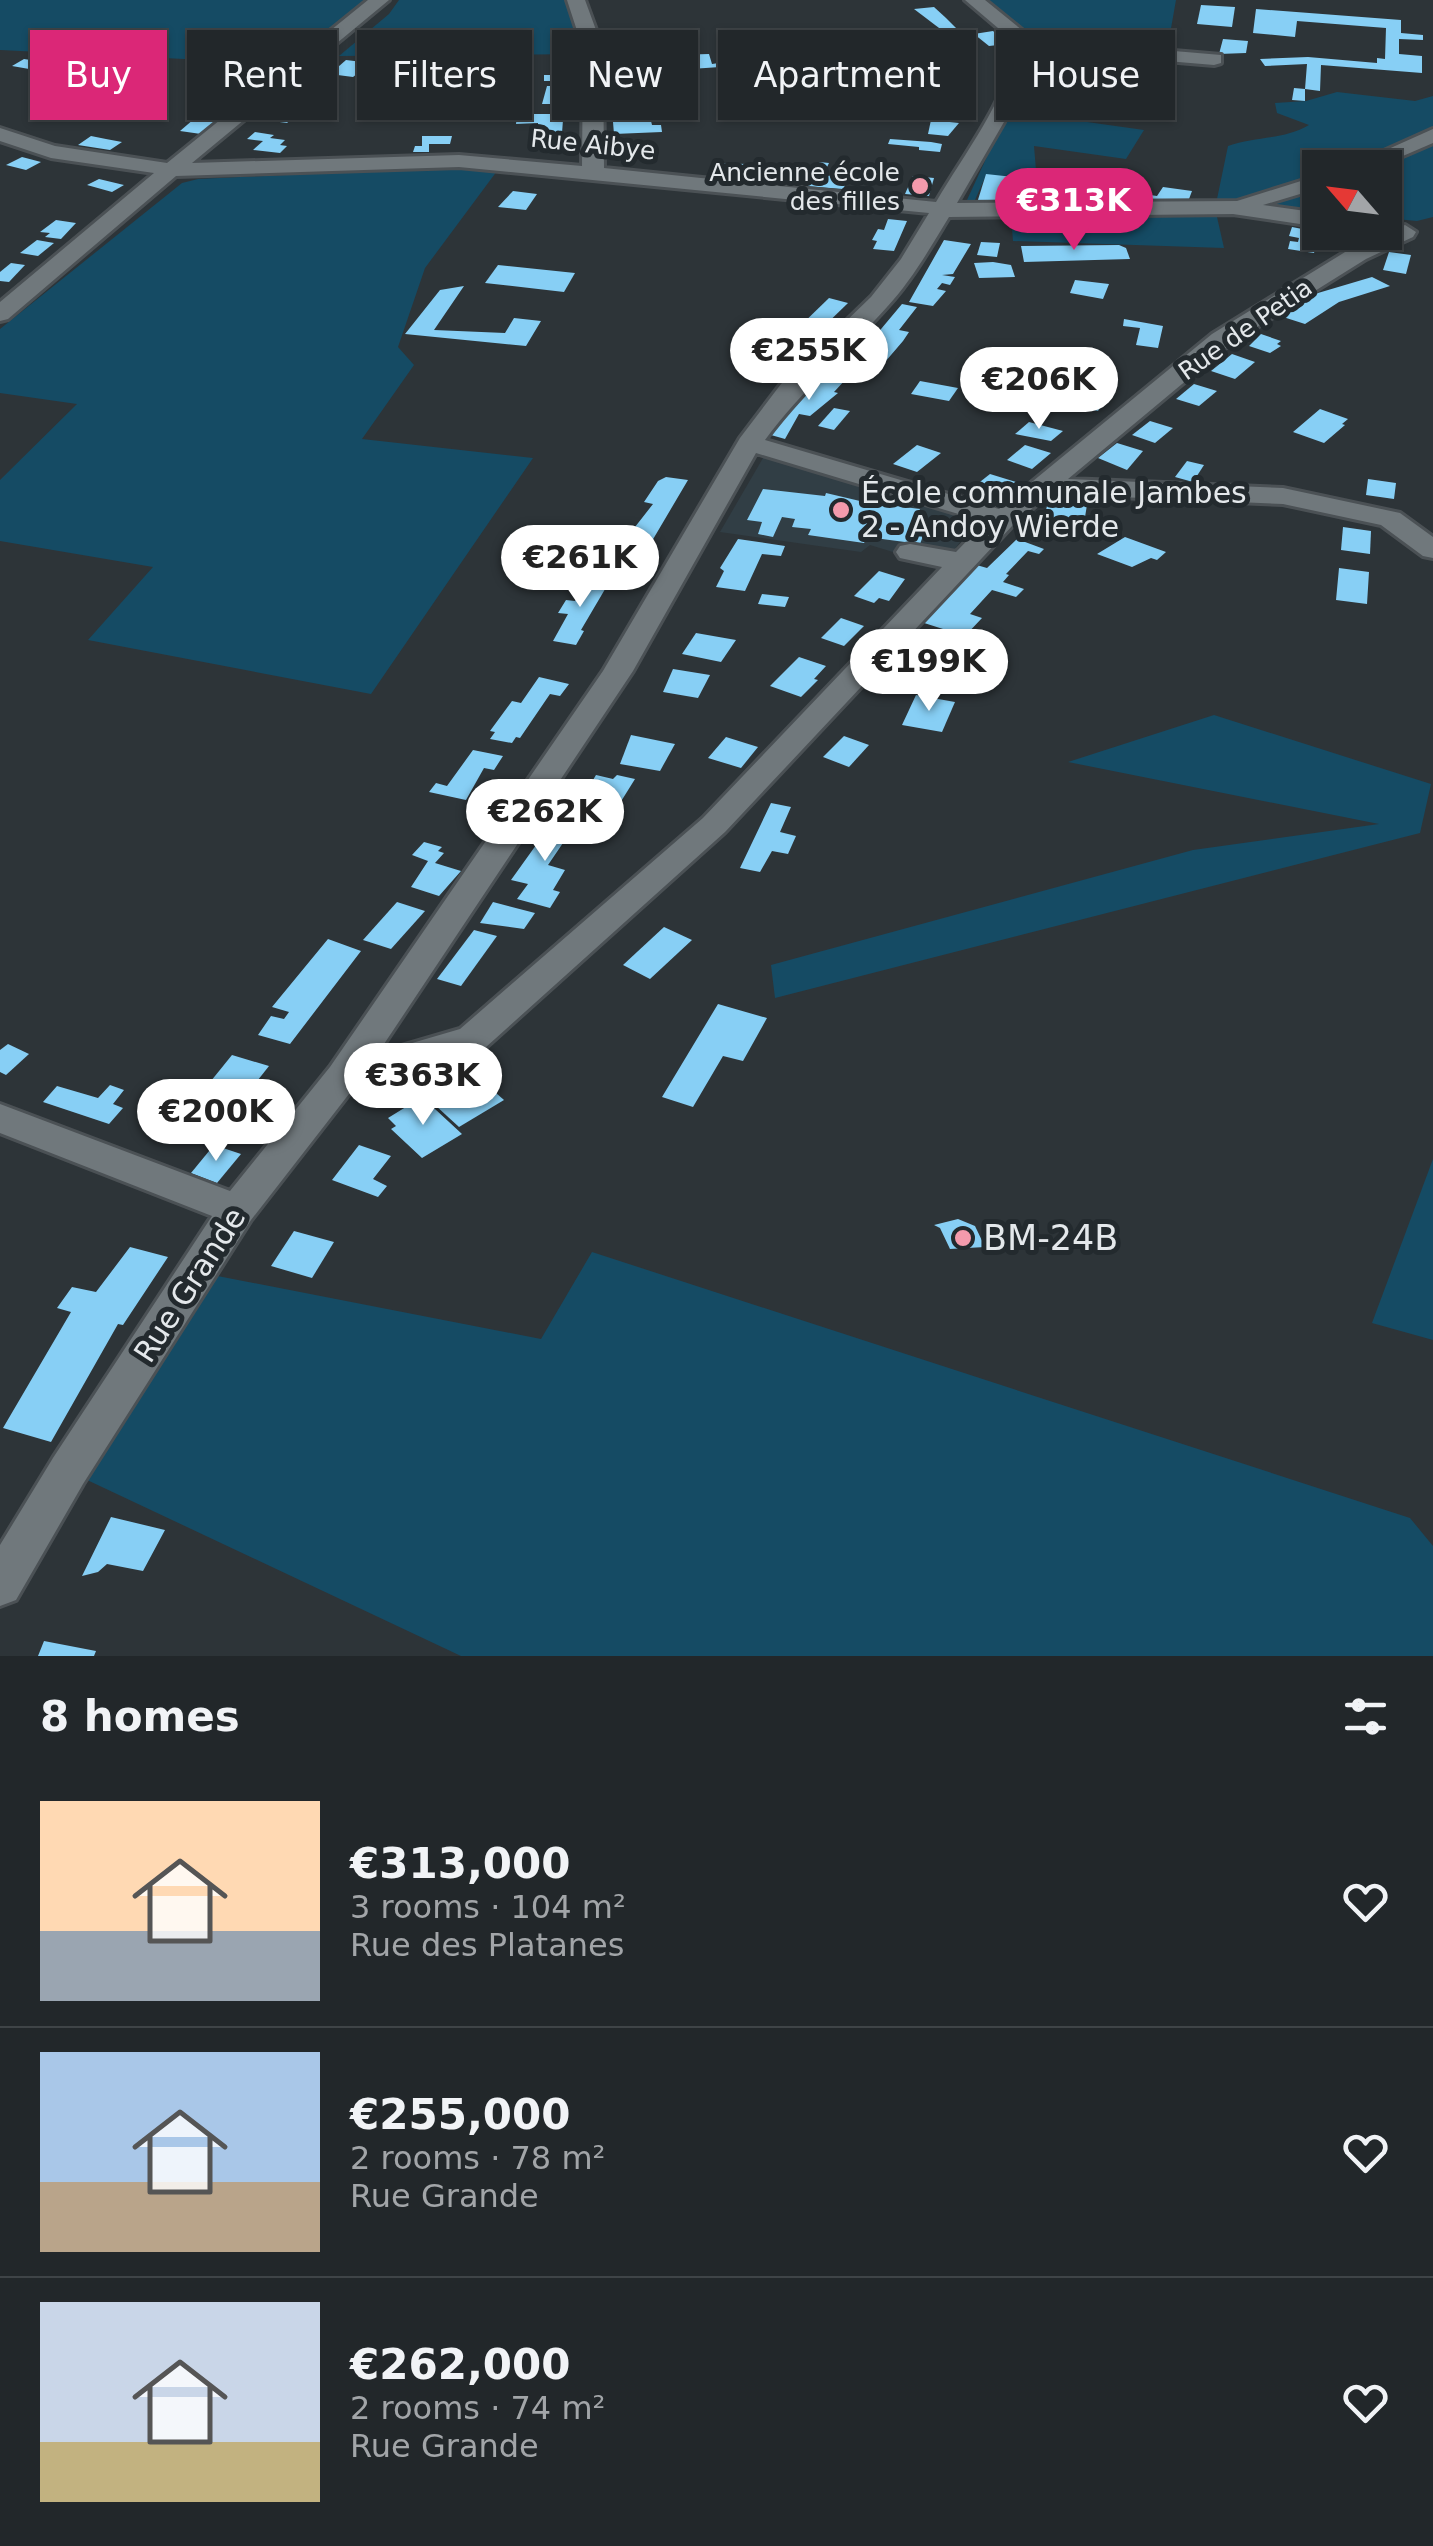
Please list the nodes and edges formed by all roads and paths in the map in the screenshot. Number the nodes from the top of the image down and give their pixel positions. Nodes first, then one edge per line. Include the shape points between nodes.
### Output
1 (380, 0) edge
2 (576, 0) edge
3 (974, 0) edge
4 (1011, 30) edge
5 (1175, 56) edge
6 (1214, 59) dead end
7 (996, 118) edge
8 (0, 134) edge
9 (1433, 135) edge
10 (1398, 150) edge
11 (174, 170) junction
12 (593, 172) junction
13 (1302, 186) edge
14 (1233, 207) junction
15 (945, 210) junction
16 (1302, 217) edge
17 (1433, 224) edge
18 (1402, 230) edge
19 (1364, 250) edge
20 (0, 314) edge
21 (750, 442) junction
22 (1042, 486) junction
23 (1003, 518) junction
24 (1433, 550) edge
25 (910, 552) dead end
26 (962, 562) junction
27 (343, 1076) junction
28 (0, 1118) edge
29 (237, 1210) junction
30 (0, 1586) edge

1 - 11 street
2 - 12 street via 593,49
3 - 4 street
5 - 6 street
7 - 15 street, Rue Grande
8 - 11 street, Rue Aibye via 51,152
9 - 10 street
11 - 12 street, Rue Aibye via 459,162
11 - 20 street
12 - 15 street, Rue Aibye
13 - 14 street
14 - 15 street, Rue Aibye
14 - 16 street
15 - 21 street, Rue Grande via 879,302 803,374
17 - 18 street, Rue de Petia
19 - 22 street, Rue de Petia via 1221,340
21 - 23 street
21 - 27 street, Rue Grande via 618,671
22 - 23 street, Rue de Petia
22 - 24 street via 1283,496 1390,519
23 - 26 street, Rue de Petia
25 - 26 street
26 - 27 street, Rue de Petia via 714,825 473,1038
27 - 29 street, Rue Grande
28 - 29 street
29 - 30 street, Rue Grande

